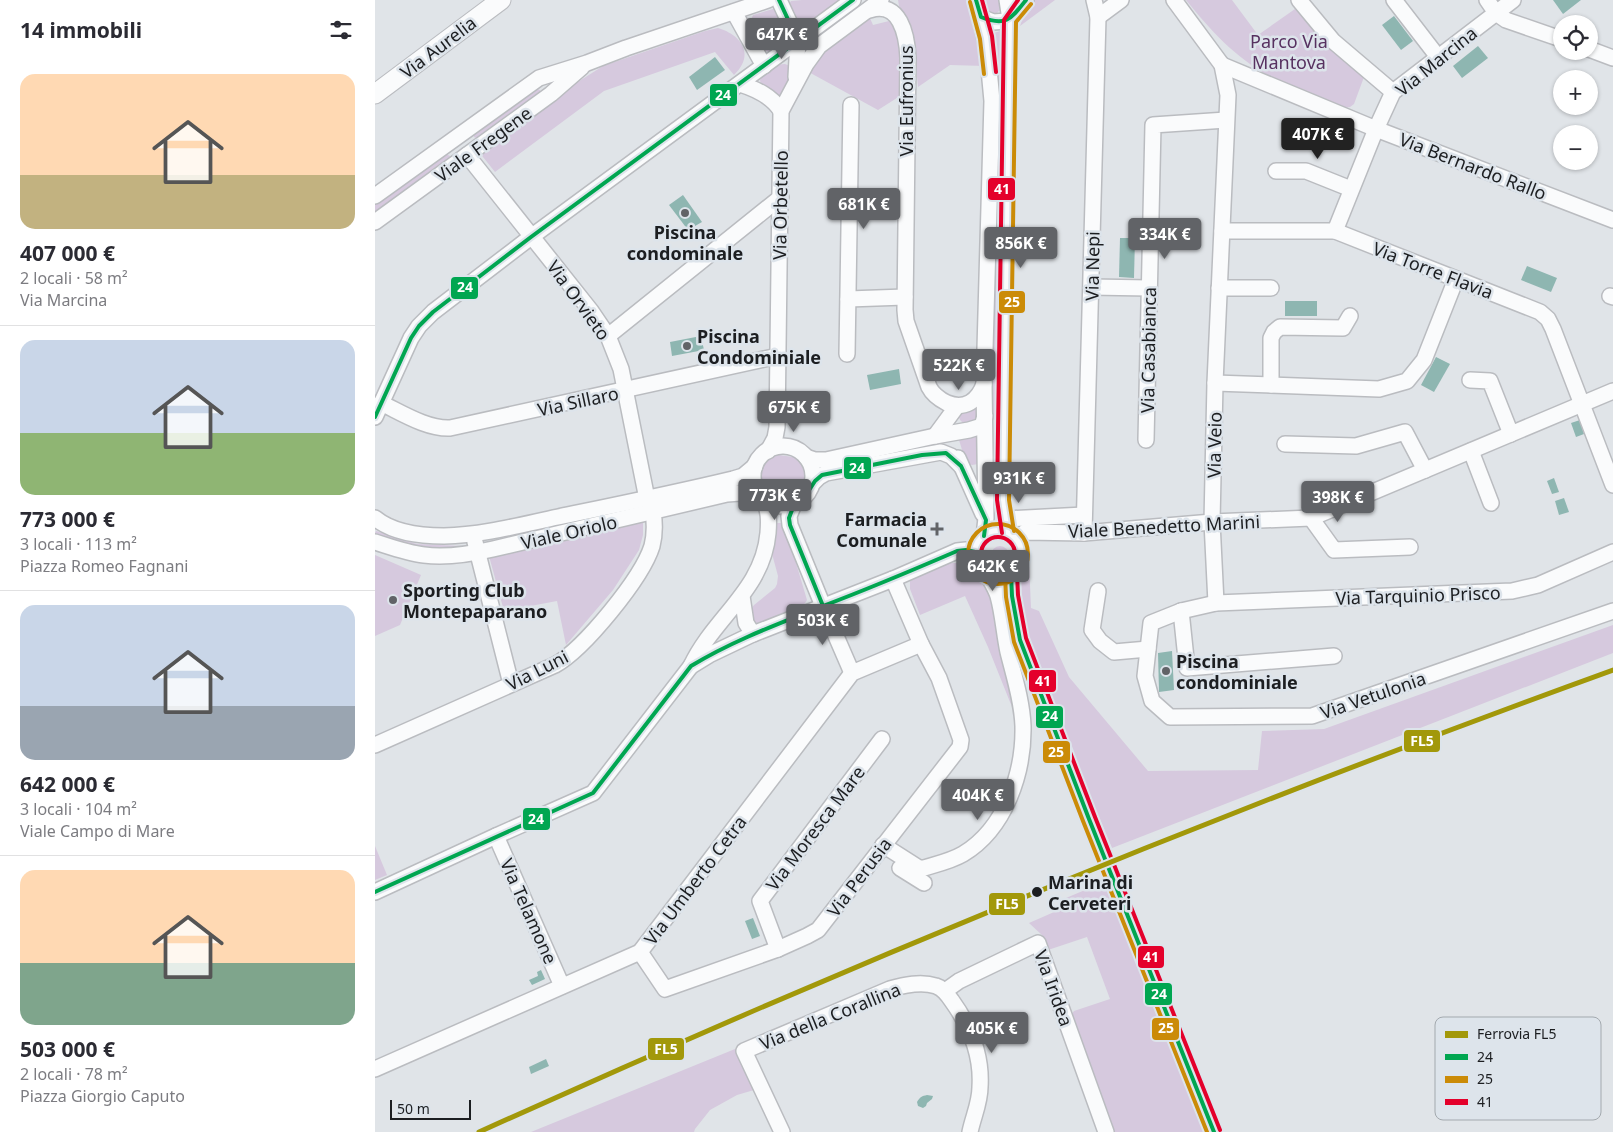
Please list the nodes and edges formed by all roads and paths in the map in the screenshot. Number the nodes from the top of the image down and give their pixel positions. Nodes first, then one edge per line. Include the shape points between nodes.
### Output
1 (501, 0) edge
2 (768, 0) edge
3 (779, 0) edge
4 (853, 0) edge
5 (881, 0) edge
6 (976, 0) edge
7 (1007, 0) edge
8 (1026, 0) edge
9 (1094, 0) edge
10 (1121, 0) edge
11 (1174, 0) edge
12 (1299, 0) edge
13 (1394, 0) edge
14 (1487, 0) edge
15 (1513, 0) edge
16 (867, 11) junction
17 (734, 12) junction
18 (1496, 13) junction
19 (981, 17) junction
20 (1098, 17) junction
21 (1010, 20) junction
22 (1553, 36) edge
23 (797, 41) junction
24 (1598, 52) edge
25 (1438, 57) junction
26 (1613, 58) edge
27 (587, 63) junction
28 (1222, 65) junction
29 (764, 66) junction
30 (796, 80) junction
31 (740, 84) junction
32 (1393, 92) junction
33 (375, 94) edge
34 (851, 105) dead end
35 (781, 111) junction
36 (1226, 120) junction
37 (1376, 129) junction
38 (467, 155) junction
39 (1276, 171) dead end
40 (1351, 189) junction
41 (375, 196) edge
42 (781, 197) junction
43 (1612, 218) edge
44 (375, 222) edge
45 (1222, 231) junction
46 (1335, 231) junction
47 (531, 237) junction
48 (1456, 280) junction
49 (1091, 287) junction
50 (1149, 288) junction
51 (1219, 288) junction
52 (1271, 288) dead end
53 (905, 297) junction
54 (848, 298) junction
55 (1350, 316) dead end
56 (608, 336) junction
57 (847, 354) dead end
58 (778, 356) junction
59 (1470, 380) dead end
60 (1215, 383) junction
61 (984, 384) junction
62 (1271, 385) junction
63 (625, 390) junction
64 (1613, 391) edge
65 (1583, 404) junction
66 (957, 406) junction
67 (378, 410) edge
68 (1004, 414) junction
69 (985, 416) junction
70 (777, 427) junction
71 (957, 432) junction
72 (1511, 434) junction
73 (935, 436) junction
74 (1146, 440) dead end
75 (1285, 444) dead end
76 (791, 448) junction
77 (768, 451) junction
78 (1471, 451) junction
79 (805, 457) junction
80 (755, 466) junction
81 (961, 466) junction
82 (1425, 470) junction
83 (812, 484) junction
84 (1613, 485) edge
85 (762, 498) junction
86 (1491, 503) dead end
87 (794, 504) junction
88 (650, 505) junction
89 (1084, 515) junction
90 (375, 518) edge
91 (1311, 518) junction
92 (986, 520) junction
93 (1212, 522) junction
94 (1011, 531) junction
95 (1084, 533) junction
96 (473, 534) junction
97 (984, 536) junction
98 (375, 542) edge
99 (1410, 547) dead end
100 (478, 552) junction
101 (975, 552) junction
102 (1613, 552) edge
103 (1011, 574) junction
104 (988, 575) junction
105 (893, 579) junction
106 (1098, 591) dead end
107 (742, 596) junction
108 (1215, 603) junction
109 (823, 606) junction
110 (1613, 611) edge
111 (1181, 612) junction
112 (1002, 620) junction
113 (753, 634) junction
114 (1021, 640) junction
115 (921, 644) junction
116 (1148, 649) junction
117 (1334, 656) dead end
118 (691, 666) junction
119 (852, 673) junction
120 (511, 684) junction
121 (882, 739) dead end
122 (375, 745) edge
123 (496, 836) junction
124 (880, 850) junction
125 (924, 883) dead end
126 (375, 892) edge
127 (778, 949) junction
128 (640, 952) junction
129 (562, 986) junction
130 (945, 991) junction
131 (375, 1069) edge
132 (781, 1132) edge
133 (971, 1132) edge
134 (1106, 1132) edge
135 (1214, 1132) edge

1 - 33 main road, Via Aurelia
2 - 17 street, Viale Fregene
3 - 23 street
4 - 23 street
5 - 16 street, Via Orbetello
6 - 19 street
7 - 21 street
8 - 21 street
9 - 20 street, Via Nepi
10 - 20 street
11 - 28 street, Via Veio
12 - 32 street via 1333,41
13 - 25 street
14 - 18 street
15 - 18 street, Via Marcina
16 - 30 street, Via Orbetello via 819,46
16 - 53 street, Via Eufronius via 882,6 892,10 907,43
17 - 27 street, Viale Fregene
17 - 29 street
18 - 22 street via 1506,20
18 - 25 street, Via Marcina
19 - 21 street via 998,23
19 - 61 street via 989,58 992,101
20 - 49 street, Via Nepi
21 - 68 street
23 - 29 street
23 - 30 street
24 - 26 street
25 - 32 street, Via Marcina
27 - 38 street, Viale Fregene via 551,94
27 - 41 street, Viale Fregene via 539,78
28 - 36 street, Via Veio via 1227,95
28 - 37 street, Via Bernardo Rallo
29 - 31 street
30 - 35 street, Via Orbetello
31 - 35 street via 765,95
31 - 47 street
32 - 37 street, Via Marcina
34 - 54 street
35 - 42 street, Via Orbetello
36 - 45 street, Via Veio
36 - 50 street, Via Casabianca via 1153,124
37 - 40 street, Via Marcina
37 - 43 street, Via Bernardo Rallo
38 - 44 street, Viale Fregene
38 - 47 street, Via Orvieto
39 - 40 street via 1306,171
40 - 46 street, Via Marcina
42 - 56 street
42 - 58 street, Via Orbetello
45 - 46 street, Via Torre Flavia
45 - 51 street, Via Veio
46 - 48 street, Via Torre Flavia
47 - 56 street, Via Orvieto
47 - 67 street via 423,322 407,346
48 - 62 street via 1424,360 1407,381 1379,389
48 - 65 street, Via Torre Flavia via 1540,312 1548,319
49 - 50 street
49 - 89 street, Via Nepi
50 - 74 street, Via Casabianca
51 - 52 street
51 - 60 street, Via Veio
53 - 54 street
53 - 66 street, Via Eufronius via 906,321 929,387 935,396
54 - 57 street
55 - 62 street via 1343,328 1280,326 1271,338
56 - 63 street, Via Orvieto
58 - 63 street, Via Sillaro
58 - 70 street, Via Orbetello
59 - 72 street via 1490,381
60 - 62 street
60 - 93 street, Via Veio
61 - 66 street via 976,399
61 - 69 street
63 - 67 street, Via Sillaro via 459,427 446,428
63 - 88 street, Via Orvieto
64 - 65 street, Viale Benedetto Marini
65 - 72 street, Viale Benedetto Marini
65 - 84 street, Via Torre Flavia
66 - 73 street
68 - 69 street via 1000,423 994,424 989,423
68 - 94 street via 1003,500
69 - 71 street via 982,426
69 - 92 street
70 - 76 street
70 - 77 street, Via Orbetello
71 - 73 street
71 - 81 street via 951,442
72 - 78 street, Viale Benedetto Marini
73 - 79 street via 826,460
75 - 82 street via 1356,446 1405,432
76 - 77 street
76 - 79 street
77 - 80 street
78 - 82 street, Viale Benedetto Marini
78 - 86 street
79 - 83 street via 812,468
80 - 85 street via 754,484
80 - 88 street, Viale Oriolo via 738,478
81 - 83 street via 941,452 826,473
81 - 92 street
82 - 91 street, Viale Benedetto Marini
83 - 87 street via 805,497
85 - 87 street via 775,506
85 - 88 street, Viale Oriolo via 740,493
85 - 107 street via 769,517 765,552
87 - 109 street via 789,516 790,525
88 - 96 street, Viale Oriolo
88 - 100 street, Viale Oriolo
88 - 120 street, Via Luni via 655,530 650,552 618,602 571,655
89 - 94 street
89 - 95 street, Via Nepi
90 - 96 street, Viale Oriolo via 407,532 443,536
91 - 93 street, Viale Benedetto Marini
91 - 99 street via 1334,550
92 - 97 street
93 - 95 street, Viale Benedetto Marini
93 - 108 street, Via Veio
94 - 95 street, Viale Benedetto Marini
94 - 97 street via 995,530
94 - 103 street via 1022,555
96 - 100 street
97 - 101 street
98 - 100 street, Viale Oriolo via 430,556
100 - 120 street
101 - 104 street via 978,566
101 - 105 street via 957,551
102 - 108 street, Via Tarquinio Prisco via 1537,585 1512,591
103 - 104 street via 995,578
103 - 114 street
104 - 112 street via 997,595
105 - 109 street
105 - 115 street
106 - 116 street via 1091,630 1100,641 1113,652
107 - 113 street via 746,623
107 - 118 street via 704,642
108 - 111 street, Via Vetulonia
109 - 113 street
109 - 119 street
110 - 116 street, Via Vetulonia via 1312,716 1169,717 1152,701 1145,676
111 - 116 street, Via Vetulonia via 1151,623
111 - 117 street via 1187,668
112 - 114 street
112 - 124 street via 1023,725 1021,757 1007,804 987,833 972,848 955,858 919,868
113 - 118 street
114 - 135 street
115 - 119 street
115 - 124 street, Via Perusia via 939,678 961,740 960,747
118 - 123 street via 593,793
119 - 128 street, Via Umberto Cetra
120 - 122 street, Via Luni
121 - 127 street, Via Moresca Mare via 760,901
123 - 126 street
123 - 129 street, Via Telamone
124 - 125 street
124 - 127 street, Via Perusia via 818,930
127 - 128 street, Via Perusia via 665,989
128 - 129 street, Via Umberto Cetra
129 - 131 street, Via Umberto Cetra
130 - 132 street, Via della Corallina via 936,986 906,985 891,989 744,1051
130 - 133 street via 969,1028 979,1066 981,1087
130 - 134 street, Via Iridea via 1038,943

